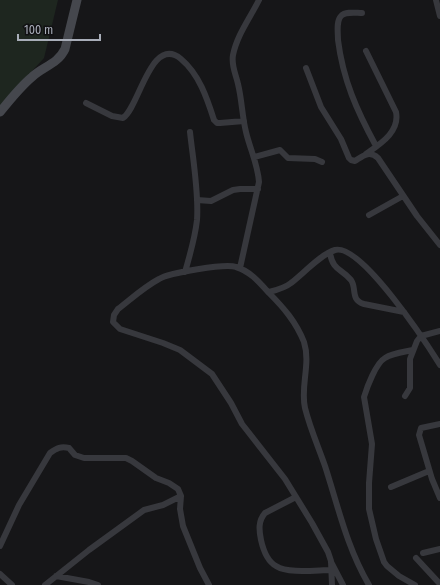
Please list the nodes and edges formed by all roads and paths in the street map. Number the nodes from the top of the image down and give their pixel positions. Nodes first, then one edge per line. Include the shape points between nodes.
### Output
1 (77, 0) edge
2 (259, 0) edge
3 (436, 0) edge
4 (362, 13) dead end
5 (440, 16) edge
6 (366, 51) dead end
7 (306, 68) dead end
8 (86, 103) dead end
9 (0, 112) edge
10 (244, 121) junction
11 (190, 132) dead end
12 (376, 146) junction
13 (366, 154) junction
14 (254, 157) junction
15 (322, 162) dead end
16 (258, 189) junction
17 (403, 196) junction
18 (197, 200) junction
19 (369, 215) dead end
20 (440, 245) edge
21 (330, 253) junction
22 (240, 268) junction
23 (185, 272) junction
24 (269, 292) junction
25 (404, 312) junction
26 (440, 331) edge
27 (421, 336) junction
28 (413, 350) junction
29 (439, 361) edge
30 (405, 396) dead end
31 (440, 424) edge
32 (429, 471) junction
33 (391, 487) dead end
34 (181, 496) junction
35 (296, 497) junction
36 (440, 498) edge
37 (0, 546) edge
38 (440, 548) edge
39 (423, 553) dead end
40 (416, 558) dead end
41 (331, 561) junction
42 (331, 570) junction
43 (0, 574) edge
44 (56, 576) junction
45 (440, 584) edge
46 (12, 585) edge
47 (45, 585) edge
48 (98, 585) edge
49 (209, 585) edge
50 (332, 585) edge
51 (343, 585) edge
52 (369, 585) edge
53 (415, 585) edge

1 - 9 street via 62,55 32,76
2 - 10 street via 241,32 233,54 232,66 238,82
3 - 5 street
4 - 12 street via 341,16 338,20 338,37 345,78 362,121
6 - 12 street via 397,117 391,133
7 - 13 street via 321,107 349,158 353,161
8 - 10 street via 112,116 123,118 152,66 163,56 172,54 194,73 217,123
10 - 14 street
11 - 18 street
12 - 13 street
13 - 17 street via 378,158
14 - 15 street via 280,150 288,158 315,159
14 - 16 street via 259,176
16 - 18 street via 233,190 211,201
16 - 22 street
17 - 19 street
17 - 20 street
18 - 23 street via 196,227
21 - 24 street via 285,287
21 - 25 street via 340,249 358,261 384,284
21 - 25 street via 333,265 351,281 354,295 359,302
22 - 23 street via 219,266
22 - 24 street
23 - 35 street via 164,276 146,287 118,309 113,322 120,329 180,350 212,374 242,424
24 - 52 street via 288,313 304,343 307,362 304,400 309,426 325,466 347,539
25 - 27 street
26 - 27 street
27 - 28 street
27 - 29 street
28 - 30 street via 410,359 410,388
28 - 53 street via 384,358 364,396 372,444 369,509 376,539 387,566
31 - 32 street via 421,428 419,435
32 - 33 street
32 - 36 street
34 - 37 street via 175,486 156,478 126,458 84,458 75,455 69,448 58,448 50,453 19,505
34 - 44 street via 163,505 144,510
34 - 49 street via 183,526
35 - 41 street
35 - 42 street via 262,517 261,539 265,552 273,564 286,570
38 - 39 street
40 - 45 street
41 - 42 street
41 - 51 street
42 - 50 street
43 - 46 street
44 - 47 street
44 - 48 street

